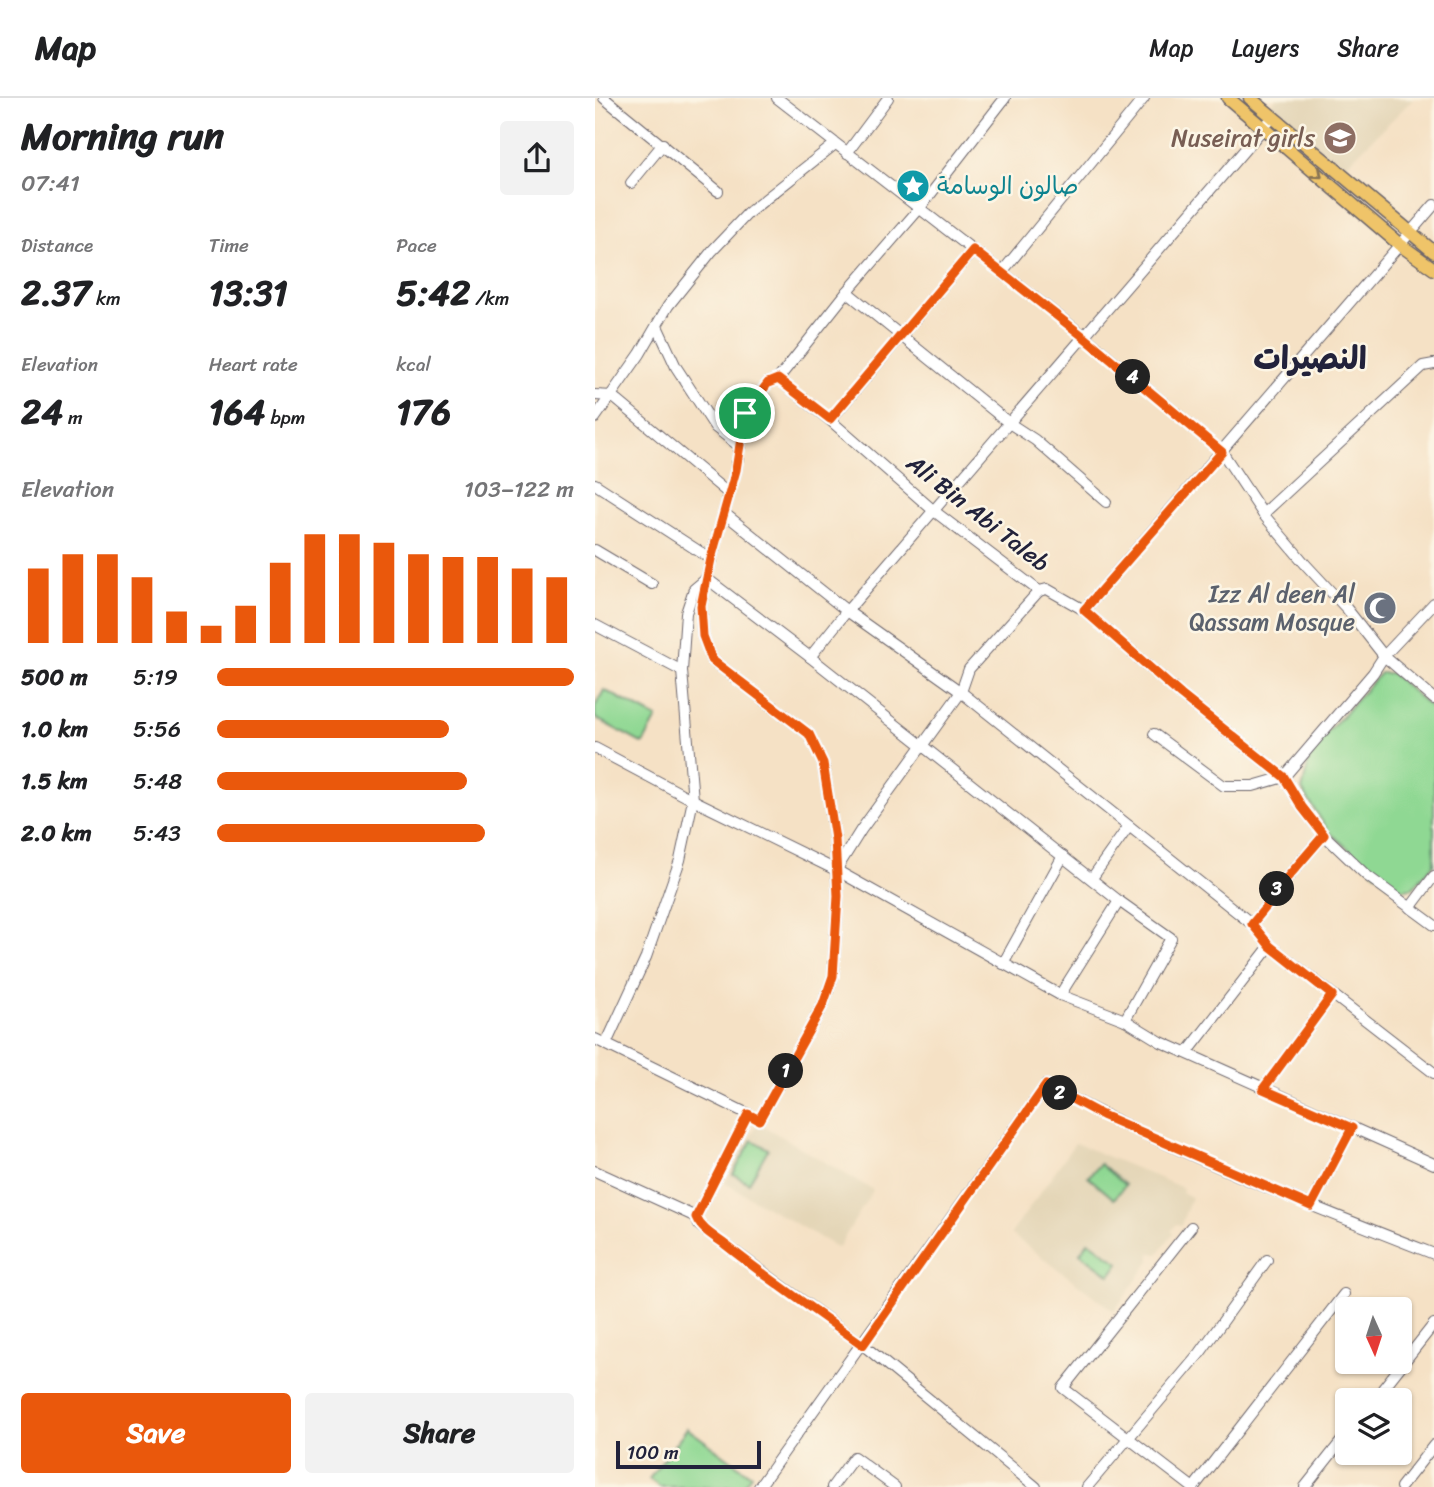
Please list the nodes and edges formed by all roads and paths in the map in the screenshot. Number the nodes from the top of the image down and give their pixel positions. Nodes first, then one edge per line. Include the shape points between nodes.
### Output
1 (602, 98) edge
2 (777, 98) edge
3 (888, 98) edge
4 (1005, 98) edge
5 (1145, 98) edge
6 (1229, 98) edge
7 (1250, 98) edge
8 (595, 103) edge
9 (1273, 117) junction
10 (1263, 127) junction
11 (663, 144) junction
12 (835, 144) junction
13 (847, 153) junction
14 (631, 183) dead end
15 (718, 191) dead end
16 (1434, 205) edge
17 (919, 209) junction
18 (1410, 233) junction
19 (1399, 244) junction
20 (973, 250) junction
21 (1434, 252) edge
22 (1434, 269) edge
23 (1002, 272) junction
24 (847, 292) junction
25 (657, 326) junction
26 (900, 334) junction
27 (1084, 337) junction
28 (1434, 364) edge
29 (778, 379) junction
30 (595, 395) edge
31 (612, 396) junction
32 (595, 418) edge
33 (830, 419) junction
34 (1009, 424) junction
35 (739, 446) junction
36 (1222, 452) junction
37 (595, 484) edge
38 (729, 494) junction
39 (1106, 502) dead end
40 (934, 510) junction
41 (725, 513) junction
42 (1263, 514) junction
43 (595, 550) edge
44 (711, 559) junction
45 (706, 579) junction
46 (652, 584) dead end
47 (1039, 590) junction
48 (1434, 603) edge
49 (1084, 610) junction
50 (847, 611) junction
51 (595, 625) edge
52 (1384, 656) junction
53 (810, 657) junction
54 (682, 671) junction
55 (961, 692) junction
56 (1434, 699) edge
57 (1154, 734) dead end
58 (923, 747) junction
59 (595, 748) edge
60 (1284, 777) junction
61 (693, 800) junction
62 (1129, 826) junction
63 (1324, 835) junction
64 (1063, 856) junction
65 (836, 870) junction
66 (1434, 876) edge
67 (1092, 878) junction
68 (1119, 901) junction
69 (1410, 908) junction
70 (1252, 924) junction
71 (1434, 926) edge
72 (1270, 946) junction
73 (1003, 964) junction
74 (1060, 995) junction
75 (1332, 995) junction
76 (1125, 1020) junction
77 (595, 1039) edge
78 (606, 1044) junction
79 (1187, 1053) junction
80 (1434, 1073) edge
81 (1263, 1089) junction
82 (748, 1114) junction
83 (1352, 1128) junction
84 (1434, 1164) edge
85 (595, 1171) edge
86 (1311, 1206) junction
87 (696, 1217) junction
88 (1191, 1227) dead end
89 (1434, 1254) edge
90 (1267, 1260) dead end
91 (1344, 1294) dead end
92 (1432, 1330) edge
93 (863, 1345) junction
94 (1384, 1388) edge
95 (1129, 1438) junction
96 (1434, 1445) edge
97 (1335, 1449) edge
98 (1405, 1486) edge
99 (759, 1487) edge
100 (832, 1487) edge
101 (895, 1487) edge
102 (1036, 1487) edge
103 (1087, 1487) edge
104 (1193, 1487) edge
105 (1305, 1487) edge

1 - 8 street
1 - 11 street
2 - 12 street
3 - 13 street
4 - 17 street
5 - 23 street
6 - 10 main road
7 - 9 main road
9 - 10 street
9 - 18 main road
10 -> 19 main road
10 - 27 street
11 - 14 street
11 - 15 street
12 - 13 street
12 - 25 street via 748,213 692,275
13 - 17 street
16 - 18 street
17 - 20 street
17 - 24 street
18 - 19 street
18 - 21 main road
19 - 22 main road
19 - 36 street
20 - 23 street
20 - 26 street
23 - 27 street
24 - 26 street
24 - 29 street
25 - 31 street
25 - 35 street via 676,367 715,427
26 - 33 street
26 - 34 street
27 - 34 street
27 - 36 street
28 - 42 street via 1423,366
29 - 33 street, Ali Bin Abi Taleb
29 - 35 street via 768,383 745,413
30 - 31 street
31 - 32 street
31 - 38 street
33 - 40 street, Ali Bin Abi Taleb
34 - 39 street via 1035,440
34 - 40 street
35 - 38 street
36 - 42 street
36 - 49 street
37 - 44 street
38 - 41 street
40 - 47 street, Ali Bin Abi Taleb
40 - 50 street
41 - 44 street
41 - 50 street
42 - 52 street
43 - 46 street
44 - 45 street
45 - 53 street
45 - 54 street via 694,589 686,613
45 - 65 street via 701,606 703,636 712,660 809,734 823,763
47 - 49 street, Ali Bin Abi Taleb via 1047,589
47 - 55 street via 969,669
48 - 52 street
49 - 60 street, Ali Bin Abi Taleb
50 - 53 street
50 - 55 street
51 - 54 street
52 - 56 street
52 - 60 street
53 - 58 street
54 - 61 street
55 - 58 street
55 - 62 street
57 - 60 street via 1224,786 1253,786
58 - 64 street
58 - 65 street
59 - 61 street
60 - 63 street, Ali Bin Abi Taleb
61 - 65 street
61 - 78 street via 680,860 655,933
62 - 67 street
62 - 70 street
63 - 69 street, Ali Bin Abi Taleb
63 - 70 street
64 - 67 street
64 - 73 street
65 - 73 street
65 - 82 street via 833,976 823,1005 759,1120
66 - 69 street
67 - 68 street
68 - 74 street
68 - 76 street via 1171,938
69 - 71 street, Ali Bin Abi Taleb
70 - 72 street
72 - 75 street
72 - 79 street
73 - 74 street
74 - 76 street
75 - 80 street
75 - 81 street
76 - 79 street
77 - 78 street
78 - 82 street
79 - 81 street
81 - 83 street
82 - 87 street
83 - 84 street
83 - 86 street
85 - 87 street
86 - 89 street
86 - 93 street via 1102,1115 1046,1085
87 - 93 street via 699,1225 753,1267
88 - 95 street via 1063,1388
90 - 95 street via 1200,1353
91 - 104 street
92 - 94 street
93 - 99 street
93 - 102 street
95 - 103 street
95 - 104 street
96 - 98 street
97 - 105 street
100 - 101 street via 855,1457

